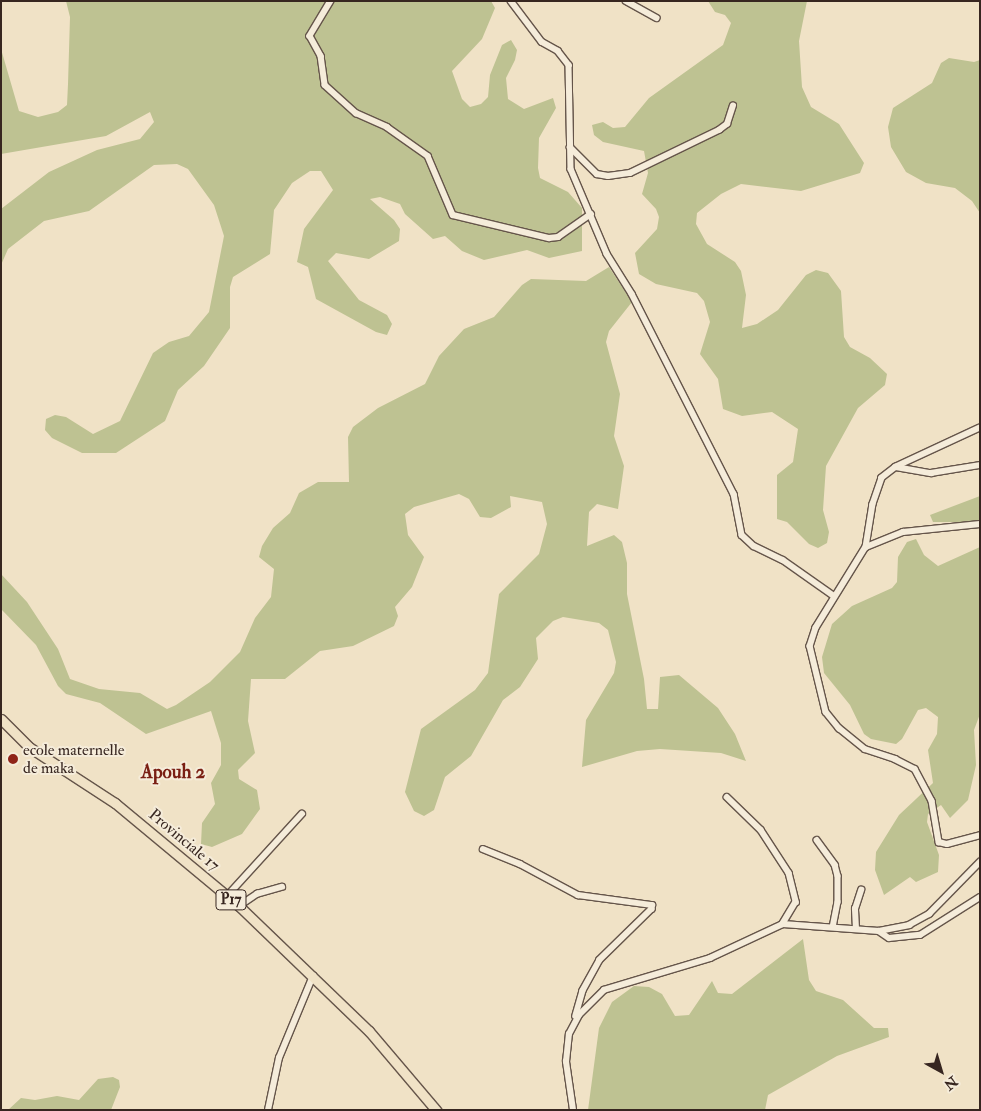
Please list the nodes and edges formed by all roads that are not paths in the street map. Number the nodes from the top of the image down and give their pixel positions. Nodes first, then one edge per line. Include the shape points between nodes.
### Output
1 (331, 1) edge
2 (512, 1) edge
3 (626, 1) edge
4 (657, 18) dead end
5 (733, 106) dead end
6 (570, 146) junction
7 (591, 214) junction
8 (980, 428) edge
9 (980, 465) edge
10 (896, 467) junction
11 (980, 524) edge
12 (866, 547) junction
13 (834, 596) junction
14 (1, 719) edge
15 (727, 798) dead end
16 (302, 814) dead end
17 (980, 835) edge
18 (817, 840) dead end
19 (483, 849) dead end
20 (980, 862) edge
21 (282, 887) dead end
22 (861, 890) dead end
23 (227, 896) junction
24 (980, 897) edge
25 (238, 906) junction
26 (783, 924) junction
27 (833, 927) junction
28 (856, 929) junction
29 (879, 931) junction
30 (313, 976) junction
31 (575, 1020) junction
32 (268, 1110) edge
33 (436, 1110) edge
34 (573, 1110) edge

1 - 7 street via 310,37 321,56 325,86 356,113 387,127 428,156 453,215 550,238 558,237
2 - 6 street via 542,42 558,51 569,65
3 - 4 street
5 - 6 street via 727,124 719,130 630,173 597,174
6 - 7 street via 571,169
7 - 13 street via 606,254 632,294 734,494 742,535 754,546 783,560
8 - 10 street
9 - 10 street via 931,473
10 - 12 street via 878,485
11 - 12 street via 903,532
12 - 13 street
13 - 17 street via 812,635 810,646 826,712 865,750 895,758 916,769 932,801 939,842 947,844
14 - 23 main road, Provinciale 17 / P17 via 29,747 115,803
15 - 26 street via 761,830 789,873 796,902
16 - 23 street
18 - 27 street via 835,865 838,876 838,902
19 - 31 street via 520,864 578,896 652,906 592,972
20 - 29 street via 923,918 901,928
21 - 25 street via 257,894
22 - 28 street via 855,909
23 - 25 main road, Provinciale 17 / P17
24 - 29 street via 920,935 889,938
25 - 30 main road, Provinciale 17 / P17
26 - 27 street
26 - 31 street via 710,958 609,987 594,996
27 - 28 street
28 - 29 street
30 - 32 street via 279,1058
30 - 33 main road, Provinciale 17 / P17 via 407,1072
31 - 34 street via 566,1052

